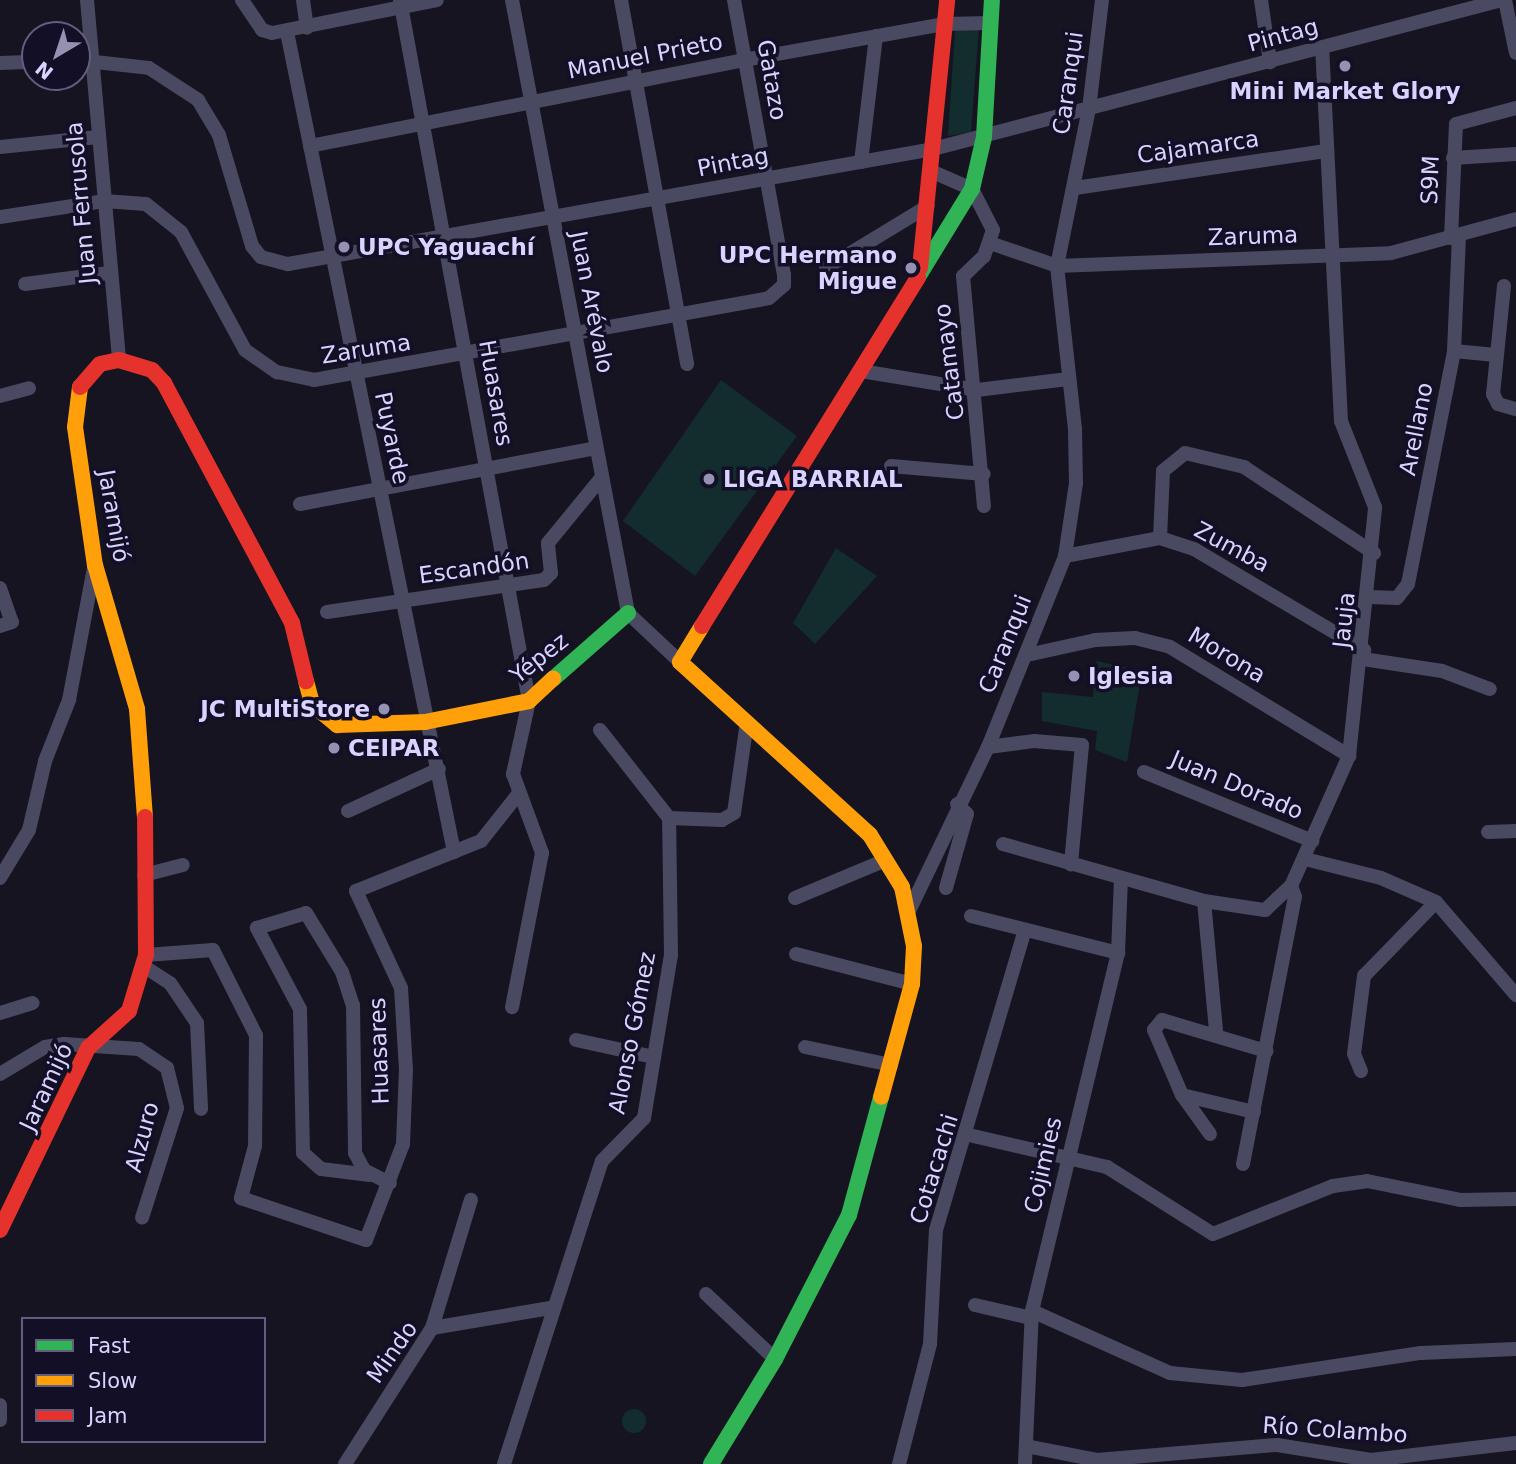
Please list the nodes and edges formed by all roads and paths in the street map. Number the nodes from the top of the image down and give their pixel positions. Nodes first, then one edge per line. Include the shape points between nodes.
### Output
1 (87, 0) edge
2 (242, 0) edge
3 (303, 0) edge
4 (437, 0) edge
5 (512, 0) edge
6 (621, 0) edge
7 (734, 0) edge
8 (947, 0) edge
9 (992, 0) edge
10 (1102, 0) edge
11 (1261, 0) edge
12 (1503, 0) edge
13 (399, 3) edge
14 (991, 23) junction
15 (945, 24) junction
16 (307, 28) junction
17 (288, 32) junction
18 (876, 36) junction
19 (1322, 47) junction
20 (1516, 54) edge
21 (92, 60) junction
22 (744, 60) junction
23 (1270, 62) junction
24 (21, 63) edge
25 (0, 64) edge
26 (635, 82) junction
27 (531, 102) junction
28 (1516, 108) edge
29 (1089, 110) junction
30 (420, 123) junction
31 (98, 137) junction
32 (984, 137) junction
33 (310, 146) junction
34 (0, 147) edge
35 (933, 149) junction
36 (1327, 151) junction
37 (1516, 154) edge
38 (1453, 158) junction
39 (861, 162) junction
40 (933, 172) junction
41 (767, 178) junction
42 (1075, 188) junction
43 (972, 189) junction
44 (657, 199) junction
45 (104, 201) junction
46 (928, 206) junction
47 (0, 217) edge
48 (1516, 219) edge
49 (554, 220) junction
50 (1455, 237) junction
51 (444, 239) junction
52 (990, 243) junction
53 (1334, 255) junction
54 (332, 259) junction
55 (1057, 266) junction
56 (826, 268) dead end
57 (109, 273) junction
58 (919, 276) junction
59 (25, 284) dead end
60 (1504, 286) dead end
61 (781, 290) joint
62 (678, 313) junction
63 (575, 333) junction
64 (1454, 351) junction
65 (466, 355) junction
66 (1496, 355) junction
67 (119, 360) junction
68 (687, 364) dead end
69 (861, 371) junction
70 (356, 375) junction
71 (1068, 379) junction
72 (29, 388) dead end
73 (977, 390) junction
74 (0, 396) edge
75 (1516, 409) edge
76 (596, 448) junction
77 (891, 466) dead end
78 (486, 470) junction
79 (984, 474) junction
80 (602, 477) junction
81 (380, 490) junction
82 (300, 504) dead end
83 (984, 506) dead end
84 (1160, 538) junction
85 (1374, 553) junction
86 (1065, 556) junction
87 (95, 565) junction
88 (509, 586) junction
89 (0, 588) edge
90 (1370, 597) junction
91 (401, 601) junction
92 (327, 612) dead end
93 (628, 613) junction
94 (0, 626) edge
95 (1363, 654) junction
96 (1027, 655) junction
97 (680, 662) junction
98 (1490, 689) dead end
99 (529, 701) junction
100 (425, 722) junction
101 (747, 722) junction
102 (600, 730) dead end
103 (988, 747) junction
104 (1349, 756) junction
105 (439, 769) junction
106 (1144, 772) dead end
107 (519, 793) junction
108 (957, 804) junction
109 (348, 811) dead end
110 (669, 818) junction
111 (1516, 831) edge
112 (1488, 832) dead end
113 (1312, 841) junction
114 (1003, 844) dead end
115 (454, 852) junction
116 (1305, 859) junction
117 (886, 860) junction
118 (1071, 864) junction
119 (183, 865) dead end
120 (144, 875) junction
121 (0, 877) edge
122 (1121, 878) junction
123 (1291, 886) junction
124 (946, 888) dead end
125 (794, 898) dead end
126 (1204, 901) junction
127 (1436, 902) junction
128 (910, 909) junction
129 (971, 916) dead end
130 (1024, 932) junction
131 (1118, 953) junction
132 (796, 954) dead end
133 (145, 961) junction
134 (912, 984) junction
135 (1516, 995) edge
136 (32, 1003) dead end
137 (512, 1007) dead end
138 (0, 1013) edge
139 (1216, 1031) junction
140 (576, 1040) dead end
141 (805, 1047) dead end
142 (88, 1048) junction
143 (1266, 1051) junction
144 (654, 1057) junction
145 (891, 1065) junction
146 (1361, 1071) dead end
147 (0, 1074) edge
148 (1182, 1095) junction
149 (201, 1109) dead end
150 (1254, 1112) junction
151 (1210, 1134) dead end
152 (969, 1135) junction
153 (1066, 1163) junction
154 (1243, 1164) dead end
155 (370, 1175) junction
156 (390, 1183) junction
157 (1516, 1199) edge
158 (471, 1200) dead end
159 (142, 1218) dead end
160 (0, 1230) edge
161 (706, 1294) dead end
162 (975, 1306) dead end
163 (550, 1308) junction
164 (1031, 1314) junction
165 (432, 1328) junction
166 (1516, 1349) edge
167 (775, 1359) junction
168 (0, 1405) edge
169 (0, 1420) edge
170 (1516, 1443) edge
171 (1026, 1446) junction
172 (1328, 1459) edge
173 (345, 1464) edge
174 (504, 1464) edge
175 (711, 1464) edge
176 (899, 1464) edge
177 (1025, 1464) edge

1 - 21 street, Juan Ferrusola
2 - 17 street via 262,30
3 - 16 street
4 - 13 street
5 - 27 street, Juan Arévalo
6 - 26 street
7 - 22 street, Gatazo
8 - 15 street
9 - 14 street
10 - 29 street, Caranqui
11 - 23 street
12 - 19 street, Pintag
12 - 20 street
13 - 16 street
13 - 30 street, Huasares
14 - 15 street, Manuel Prieto
14 - 32 street
15 - 18 street, Manuel Prieto
15 - 35 street
16 - 17 street
17 - 33 street, Puyarde
18 - 22 street, Manuel Prieto
18 - 39 street
19 - 23 street, Pintag
19 - 36 street, Jauja
21 - 31 street, Juan Ferrusola
21 - 54 street, Pintag via 149,68 198,100 219,135 246,228 261,257 288,264
22 - 26 street, Manuel Prieto
22 - 41 street, Gatazo
23 - 29 street, Pintag
24 - 25 street
26 - 27 street, Manuel Prieto
26 - 44 street
27 - 30 street, Manuel Prieto
27 - 49 street, Juan Arévalo
28 - 38 street, S9M via 1456,124
29 - 32 street, Pintag
29 - 42 street, Caranqui
30 - 33 street, Manuel Prieto
30 - 51 street, Huasares
31 - 34 street
31 - 45 street, Juan Ferrusola
32 - 35 street, Pintag
32 - 43 street
33 - 54 street, Puyarde
35 - 39 street, Pintag
35 - 40 street
36 - 42 street, Cajamarca
36 - 53 street, Jauja
37 - 38 street
38 - 50 street, S9M
39 - 41 street, Pintag
40 - 43 street
40 - 46 street
41 - 44 street, Pintag
41 - 61 street, Gatazo via 785,275
42 - 55 street, Caranqui
43 - 52 street via 990,214
43 - 58 street
44 - 49 street, Pintag
44 - 62 street
45 - 47 street, Zaruma
45 - 57 street, Juan Ferrusola
45 - 70 street, Zaruma via 146,204 170,219 233,336 260,362 314,380
46 - 56 street
46 - 58 street
48 - 50 street, Zaruma
49 - 51 street, Pintag
49 - 63 street, Juan Arévalo
50 - 53 street, Zaruma via 1391,253
50 - 64 street, Arellano
51 - 54 street, Pintag
51 - 65 street, Huasares
52 - 55 street, Zaruma
52 - 73 street, Catamayo via 963,276
53 - 55 street, Zaruma
53 - 85 street, Jauja via 1341,421 1370,484
54 - 70 street, Puyarde
55 - 71 street, Caranqui
57 - 59 street
57 - 67 street, Juan Ferrusola
58 - 69 street
60 - 66 street
61 - 62 street, Zaruma via 769,298
62 - 63 street, Zaruma
62 - 68 street
63 - 65 street, Zaruma
63 - 76 street, Juan Arévalo
64 - 66 street
64 - 90 street, Arellano via 1406,590 1392,600
65 - 70 street, Zaruma
65 - 78 street, Huasares
66 - 75 street via 1494,399
67 - 87 street, Jaramijó via 100,364 82,382 76,398
67 - 100 street via 152,370 179,407 292,623 306,693 319,713 348,726
69 - 73 street
69 - 97 street
70 - 81 street, Puyarde
71 - 73 street
71 - 86 street, Caranqui via 1076,482
72 - 74 street
73 - 79 street, Catamayo
76 - 78 street
76 - 80 street, Juan Arévalo
77 - 79 street
78 - 81 street
78 - 88 street, Huasares
79 - 83 street, Catamayo
80 - 88 street, Escandón via 548,543 549,578
80 - 93 street, Juan Arévalo
81 - 82 street
81 - 91 street, Puyarde
84 - 85 street via 1163,471 1185,453 1244,467
84 - 86 street, Zumba
84 - 95 street, Zumba via 1194,549
85 - 90 street, Jauja
86 - 96 street, Caranqui
87 - 120 street, Jaramijó via 137,709
87 - 121 street via 69,701 45,761 29,830
88 - 91 street, Escandón
88 - 99 street, Huasares
89 - 94 street via 12,622
90 - 95 street, Jauja
91 - 92 street, Escandón
91 - 100 street, Puyarde
93 - 97 street
93 - 99 street, Yépez
95 - 98 street via 1442,671
95 - 104 street, Jauja
96 - 103 street, Caranqui
96 - 104 street, Morona via 1095,640 1136,638 1170,647
97 - 101 street
99 - 100 street, Yépez
99 - 107 street, Huasares via 513,761
100 - 105 street, Puyarde
101 - 110 street via 734,813 722,820
101 - 117 street via 841,806
102 - 110 street
103 - 108 street, Caranqui
103 - 118 street via 1034,741 1082,745
104 - 113 street, Jauja
105 - 109 street
105 - 115 street, Puyarde
106 - 113 street, Juan Dorado
107 - 115 street, Huasares via 494,830
107 - 137 street, Huasares via 542,853
108 - 124 street via 967,814
108 - 128 street, Caranqui via 922,896
110 - 144 street, Alonso Gómez via 671,955
111 - 112 street
113 - 116 street, Jauja
114 - 118 street, Jauja
115 - 156 street, Huasares via 356,891 402,998 403,1144
116 - 123 street, Jauja
116 - 127 street via 1381,878
117 - 125 street
117 - 128 street
118 - 122 street, Jauja
119 - 120 street
120 - 133 street, Jaramijó
122 - 126 street, Jauja
122 - 131 street, Cojimies
123 - 126 street, Jauja via 1265,910
123 - 143 street via 1296,897
126 - 139 street
127 - 135 street
127 - 146 street via 1364,976 1354,1054
128 - 134 street
129 - 130 street
130 - 131 street
130 - 152 street, Cotacachi
131 - 153 street, Cojimies
132 - 134 street
133 - 142 street, Jaramijó via 129,1011
133 - 149 street via 170,983 197,1023
133 - 156 street, Huasares via 200,946 213,950 256,1035 255,1146 241,1198 366,1240
134 - 145 street
136 - 138 street
139 - 143 street
139 - 148 street via 1156,1023
140 - 144 street
141 - 145 street
142 - 147 street, Alzuro via 46,1047
142 - 159 street, Alzuro via 139,1049 167,1068 174,1087 177,1108
142 - 160 street, Jaramijó
143 - 150 street
144 - 163 street, Alonso Gómez via 644,1118 605,1154
145 - 167 street via 849,1215
148 - 150 street
148 - 151 street
150 - 154 street
152 - 153 street
152 - 176 street, Cotacachi via 936,1230 930,1344
153 - 157 street via 1119,1173 1213,1234 1333,1186 1367,1181 1460,1200
153 - 164 street, Cojimies
155 - 155 street via 355,1153 353,1005 342,972 306,913 257,928 300,1009 303,1153 321,1169
155 - 156 street
158 - 165 street
161 - 167 street
162 - 164 street
163 - 165 street, Mindo
163 - 174 street, Alonso Gómez
164 - 166 street via 1170,1373 1242,1380 1420,1353
164 - 171 street, Cojimies
165 - 173 street, Mindo
167 - 175 street
168 - 169 street
170 - 172 street, Río Colambo via 1427,1458
171 - 172 street, Río Colambo via 1097,1460 1277,1445
171 - 177 street, Cojimies

